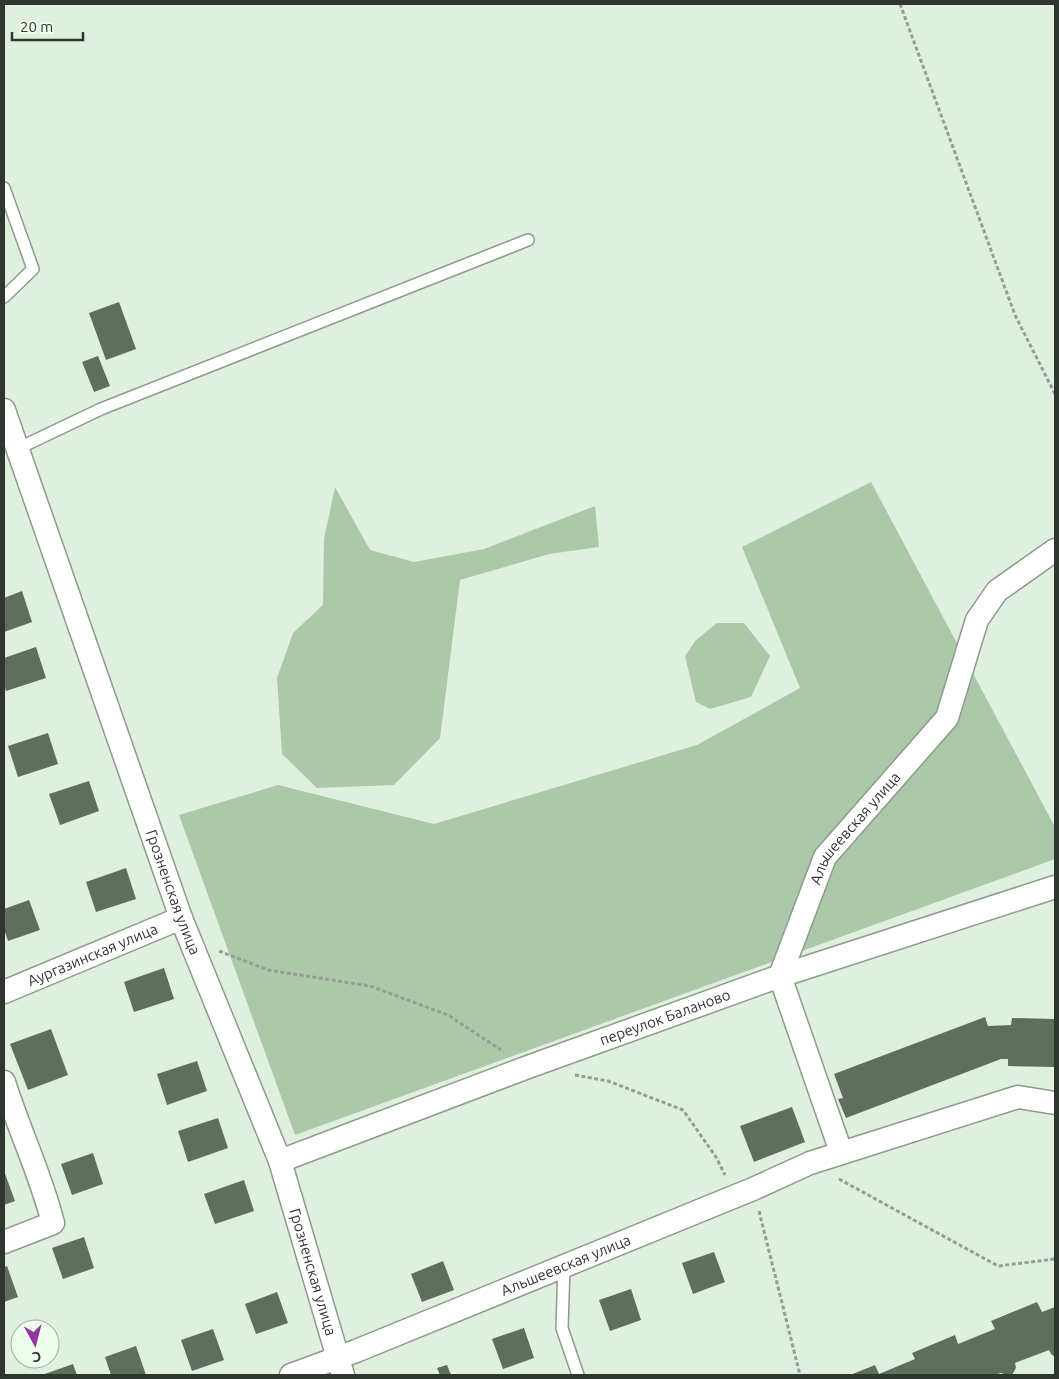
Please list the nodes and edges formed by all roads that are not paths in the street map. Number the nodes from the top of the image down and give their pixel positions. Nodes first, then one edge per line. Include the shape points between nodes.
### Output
1 (4, 188) edge
2 (528, 240) dead end
3 (4, 297) edge
4 (4, 410) edge
5 (10, 451) edge
6 (1055, 550) edge
7 (1055, 887) edge
8 (181, 918) junction
9 (780, 976) junction
10 (4, 992) edge
11 (4, 1082) edge
12 (1055, 1103) edge
13 (841, 1152) junction
14 (280, 1161) junction
15 (4, 1242) edge
16 (564, 1265) junction
17 (340, 1367) edge
18 (291, 1375) edge
19 (578, 1375) edge

1 - 3 lane via 33,269
2 - 5 lane via 101,409
4 - 5 street, Грозненская улица
5 - 8 street, Грозненская улица
6 - 9 street, Альшеевская улица via 997,591 977,620 947,718 825,858
7 - 9 street, переулок Баланово
8 - 10 street, Аургазинская улица
8 - 14 street, Грозненская улица
9 - 13 street
9 - 14 street, переулок Баланово
11 - 15 street via 53,1223
12 - 13 street, Альшеевская улица via 1018,1097
13 - 16 street, Альшеевская улица
14 - 17 street, Грозненская улица
16 - 17 street, Альшеевская улица
16 - 19 lane via 562,1328
17 - 18 street, Альшеевская улица

